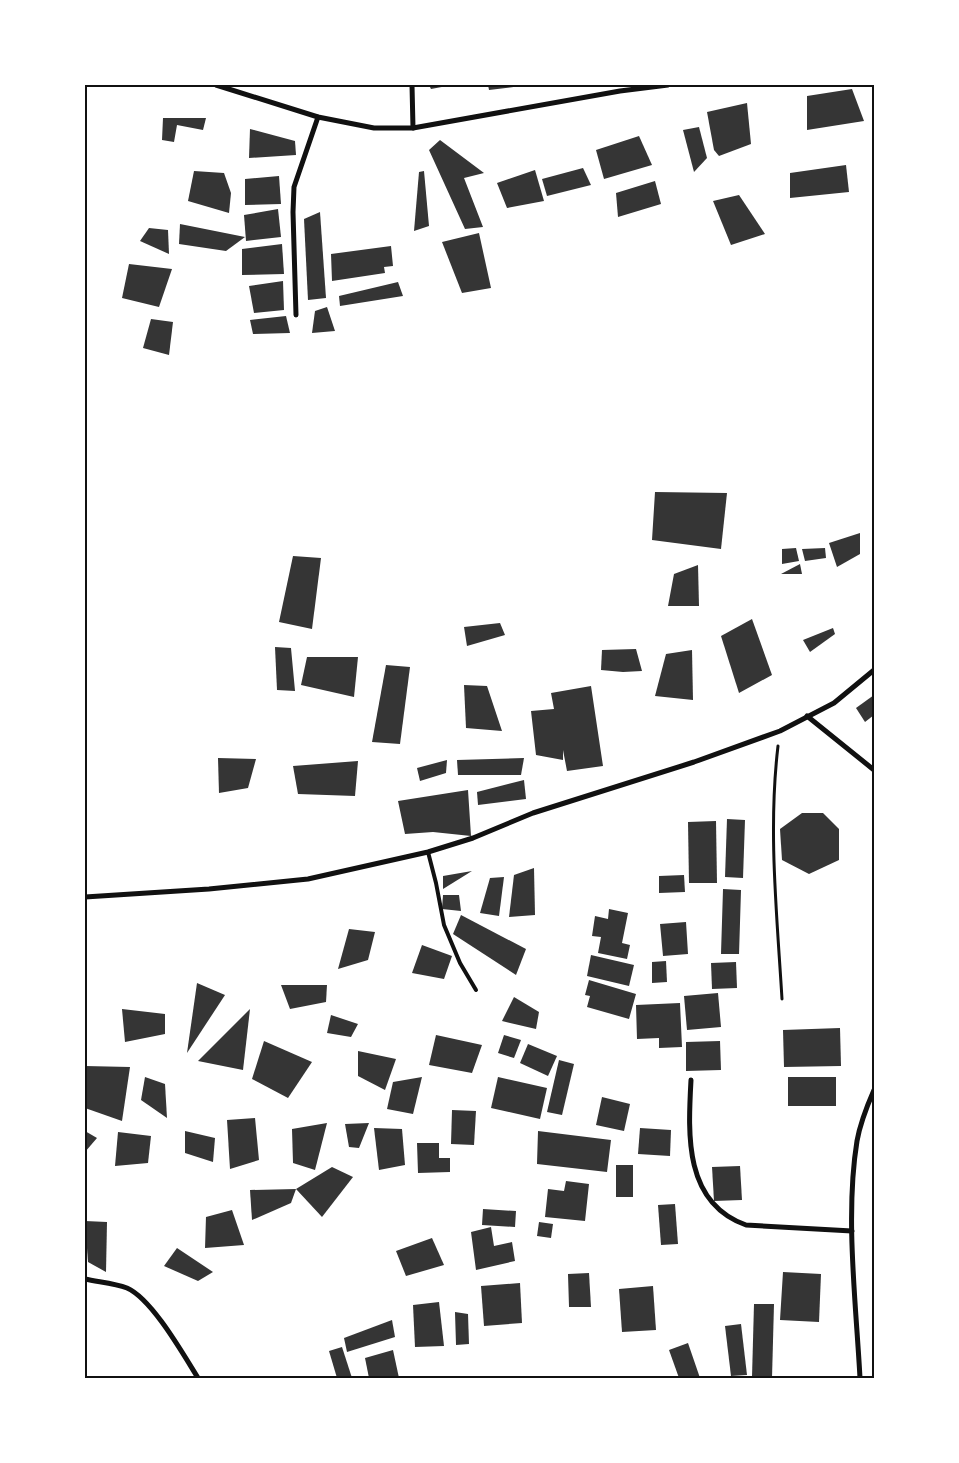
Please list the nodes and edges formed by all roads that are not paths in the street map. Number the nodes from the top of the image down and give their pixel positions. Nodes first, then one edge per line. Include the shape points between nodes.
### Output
1 (216, 85) edge
2 (412, 85) edge
3 (668, 85) edge
4 (232, 88) edge
5 (318, 117) junction
6 (413, 128) junction
7 (296, 315) dead end
8 (874, 670) edge
9 (807, 716) junction
10 (874, 770) edge
11 (428, 852) junction
12 (85, 897) edge
13 (476, 990) dead end
14 (690, 1080) dead end
15 (874, 1090) edge
16 (852, 1231) junction
17 (85, 1279) edge
18 (198, 1378) edge
19 (860, 1378) edge

1 - 4 street
2 - 6 street
3 - 6 street
4 - 5 street
5 - 6 street via 374,128
5 - 7 street via 294,187
8 - 9 street via 834,703
9 - 10 street
9 - 11 street via 780,731 694,762 533,813 473,838
11 - 12 street via 308,879
11 - 13 lane via 444,925 460,964
14 - 16 street via 692,1161 706,1194 719,1208 732,1220 746,1225
15 - 16 street via 857,1140
16 - 19 street
17 - 18 street via 127,1288 142,1298

